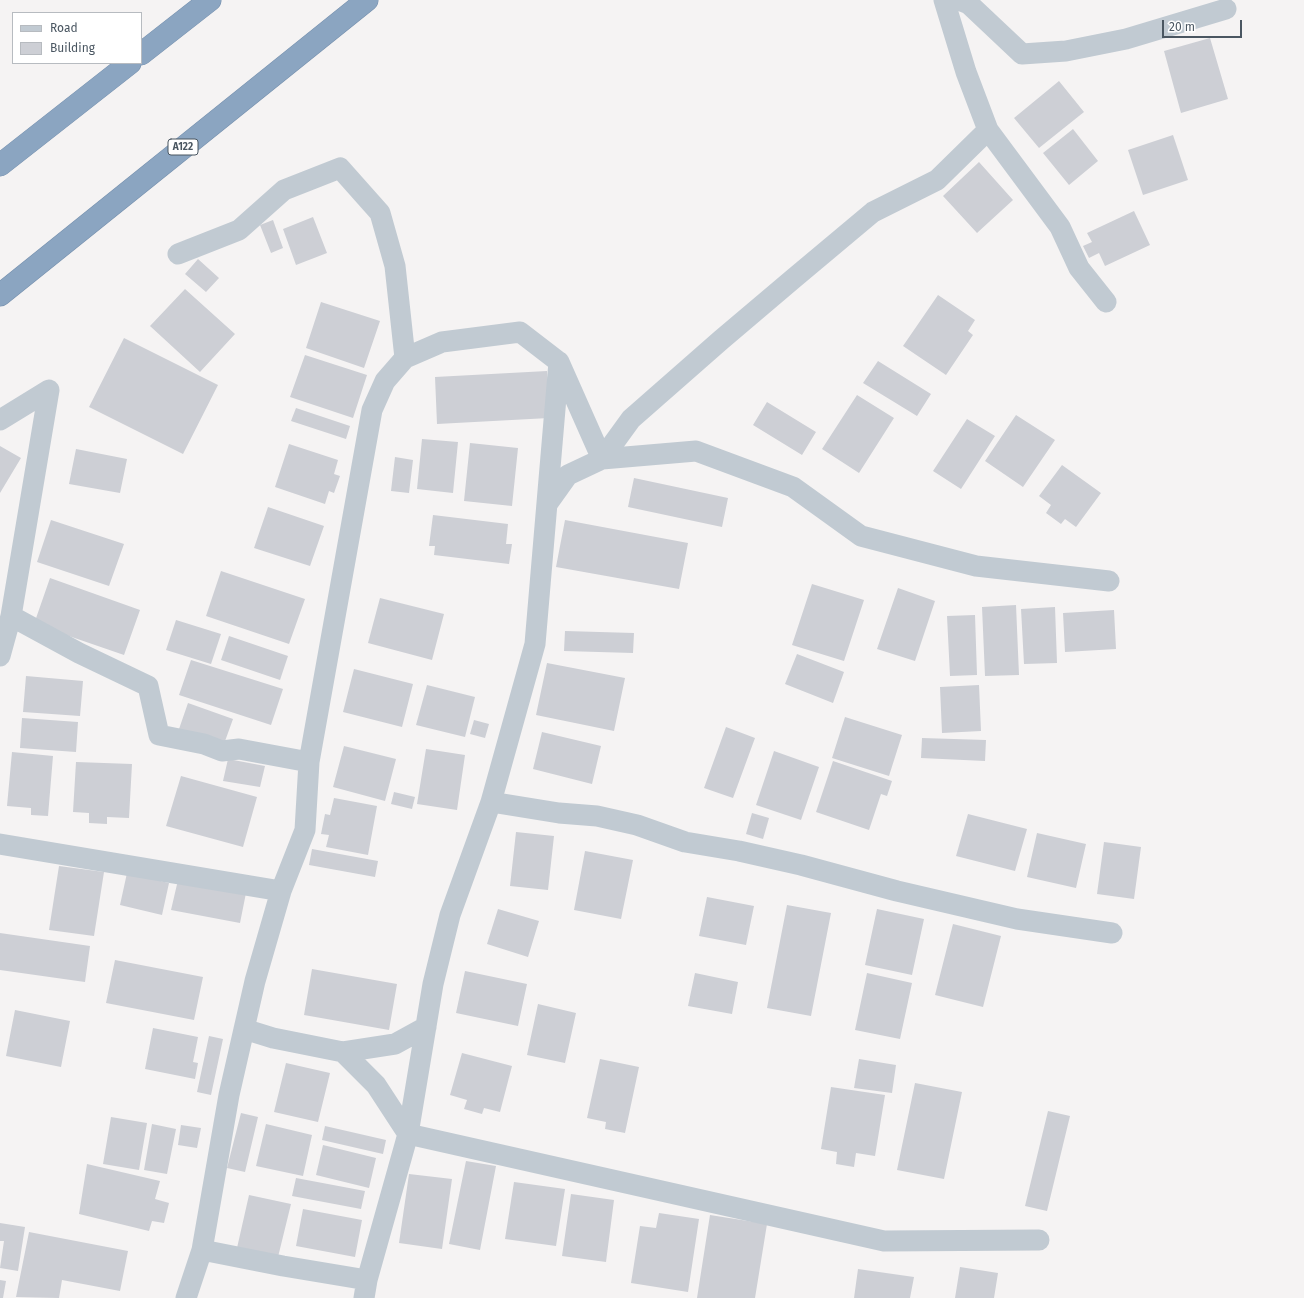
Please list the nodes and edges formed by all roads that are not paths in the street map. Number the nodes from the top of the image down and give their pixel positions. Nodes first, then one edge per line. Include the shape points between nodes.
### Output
1 (210, 0) edge
2 (367, 0) edge
3 (944, 0) edge
4 (959, 0) edge
5 (1226, 10) dead end
6 (142, 53) edge
7 (129, 64) edge
8 (988, 130) junction
9 (0, 165) edge
10 (178, 254) dead end
11 (0, 295) edge
12 (1106, 302) dead end
13 (405, 358) junction
14 (559, 362) junction
15 (0, 420) edge
16 (602, 459) junction
17 (547, 504) junction
18 (1109, 581) dead end
19 (11, 616) junction
20 (0, 656) edge
21 (309, 762) junction
22 (492, 802) junction
23 (0, 844) edge
24 (281, 891) junction
25 (1112, 933) dead end
26 (426, 1027) junction
27 (244, 1029) junction
28 (343, 1052) junction
29 (408, 1134) junction
30 (1039, 1240) dead end
31 (202, 1250) junction
32 (366, 1289) edge
33 (186, 1298) edge

1 - 6 highway
2 - 11 highway, A122
3 - 8 street via 966,72
4 - 5 street via 970,4 1022,54 1066,51 1126,39
7 - 9 highway
8 - 12 street via 1060,227 1079,268
8 - 16 street via 938,180 873,212 727,335 631,420
10 - 13 street via 239,230 284,190 340,168 380,213 394,266
13 - 14 street via 442,342 520,332
13 - 21 street via 385,381 372,410
14 - 16 street
14 - 17 street
15 - 19 street via 49,390
16 - 17 street via 568,475
16 - 18 street via 696,451 793,487 861,536 976,566
17 - 22 street via 535,644
19 - 20 street
19 - 21 street via 79,653 148,686 159,735 222,750 239,749
21 - 24 street via 305,830
22 - 25 street via 559,813 597,816 637,825 685,842 802,865 897,891 1010,917
22 - 26 street via 450,915 433,984
23 - 24 street
24 - 27 street via 254,981
26 - 28 street via 395,1044
26 - 29 street
27 - 28 street
27 - 31 street via 229,1095
28 - 29 street via 376,1085
29 - 30 street via 884,1241
29 - 32 street
31 - 32 street via 283,1266
31 - 33 street

